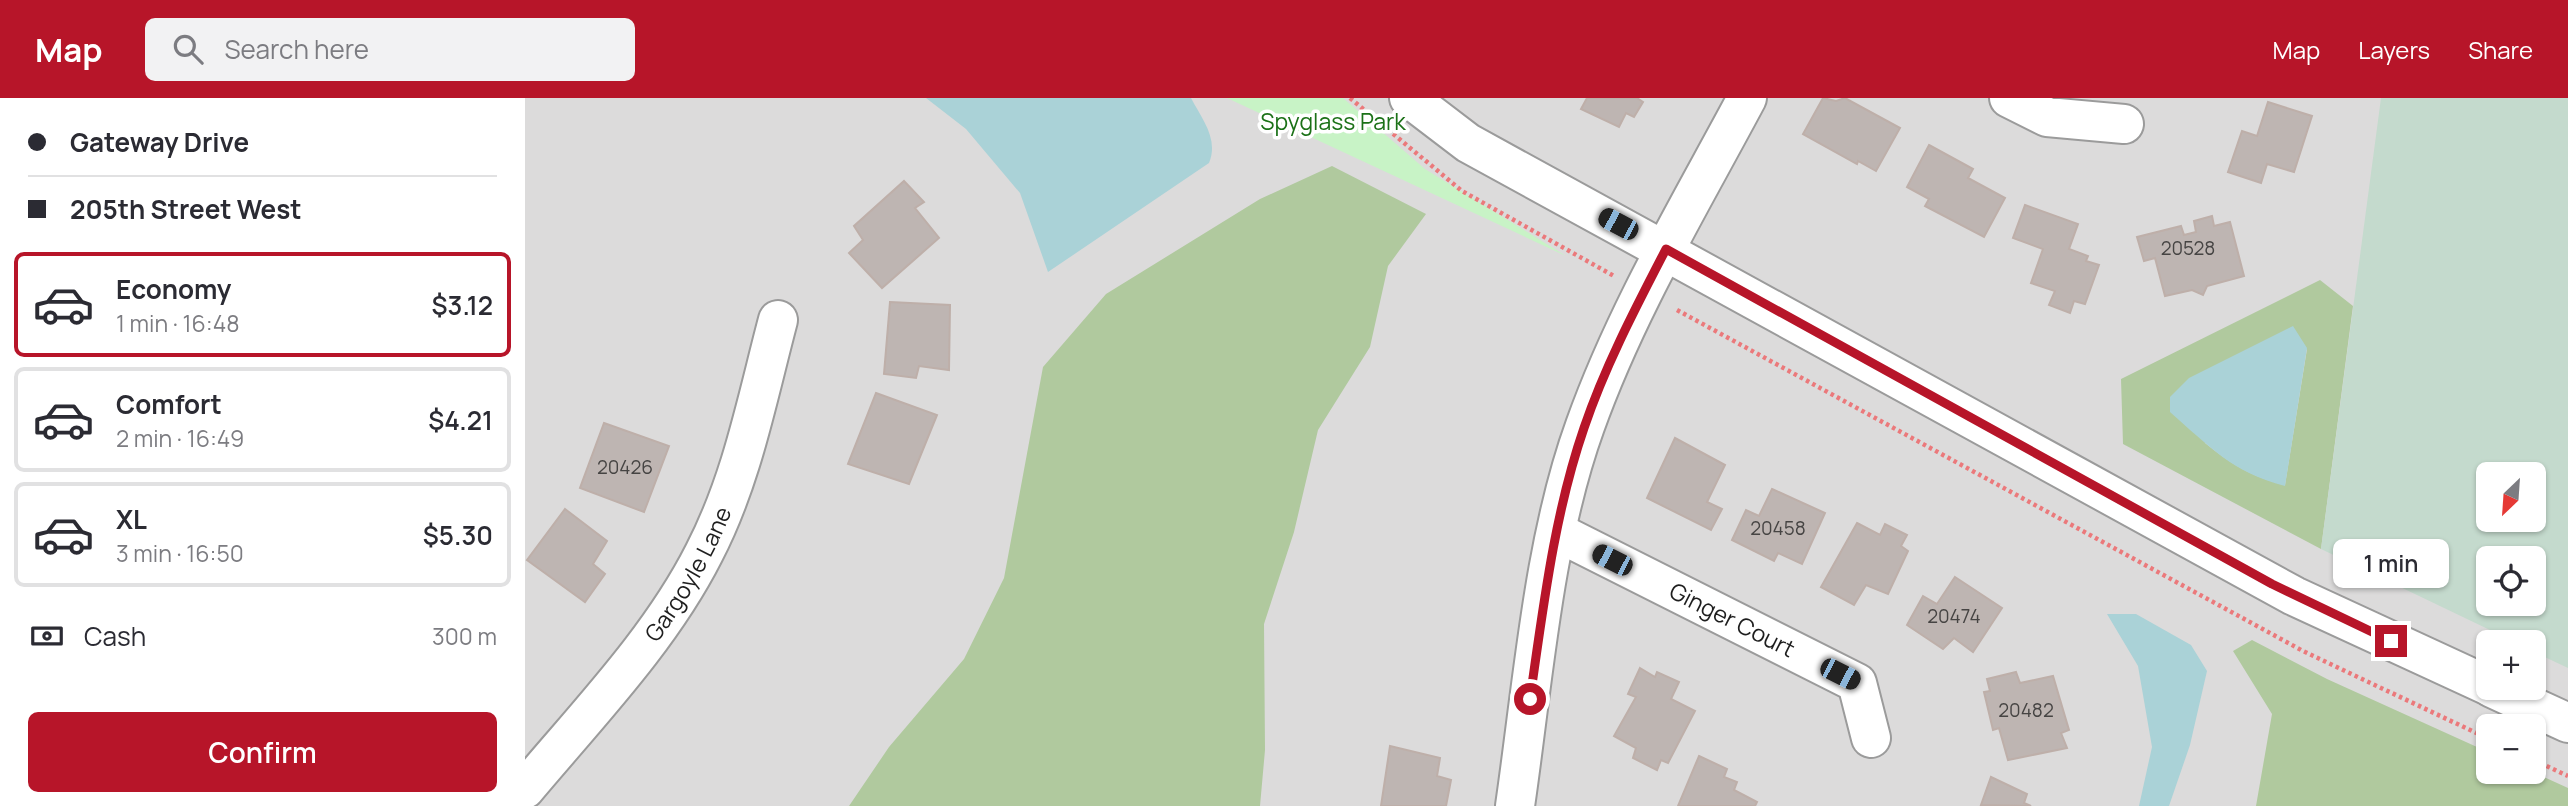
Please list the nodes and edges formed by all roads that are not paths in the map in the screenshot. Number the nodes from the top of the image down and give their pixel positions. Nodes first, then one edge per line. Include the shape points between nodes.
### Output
1 (1409, 98) edge
2 (1747, 98) edge
3 (2009, 98) edge
4 (2124, 124) dead end
5 (1666, 249) junction
6 (778, 320) dead end
7 (1557, 532) junction
8 (2476, 680) edge
9 (2518, 700) edge
10 (2568, 723) edge
11 (1871, 738) dead end
12 (525, 789) edge
13 (1515, 806) edge

1 - 5 street via 1468,143
2 - 5 street
3 - 4 street via 2047,117
5 - 7 street via 1584,426
5 - 8 street via 2294,596
6 - 12 street, Gargoyle Lane via 738,474 704,553 665,617
7 - 11 street, Ginger Court via 1857,683
7 - 13 street
9 - 10 street

